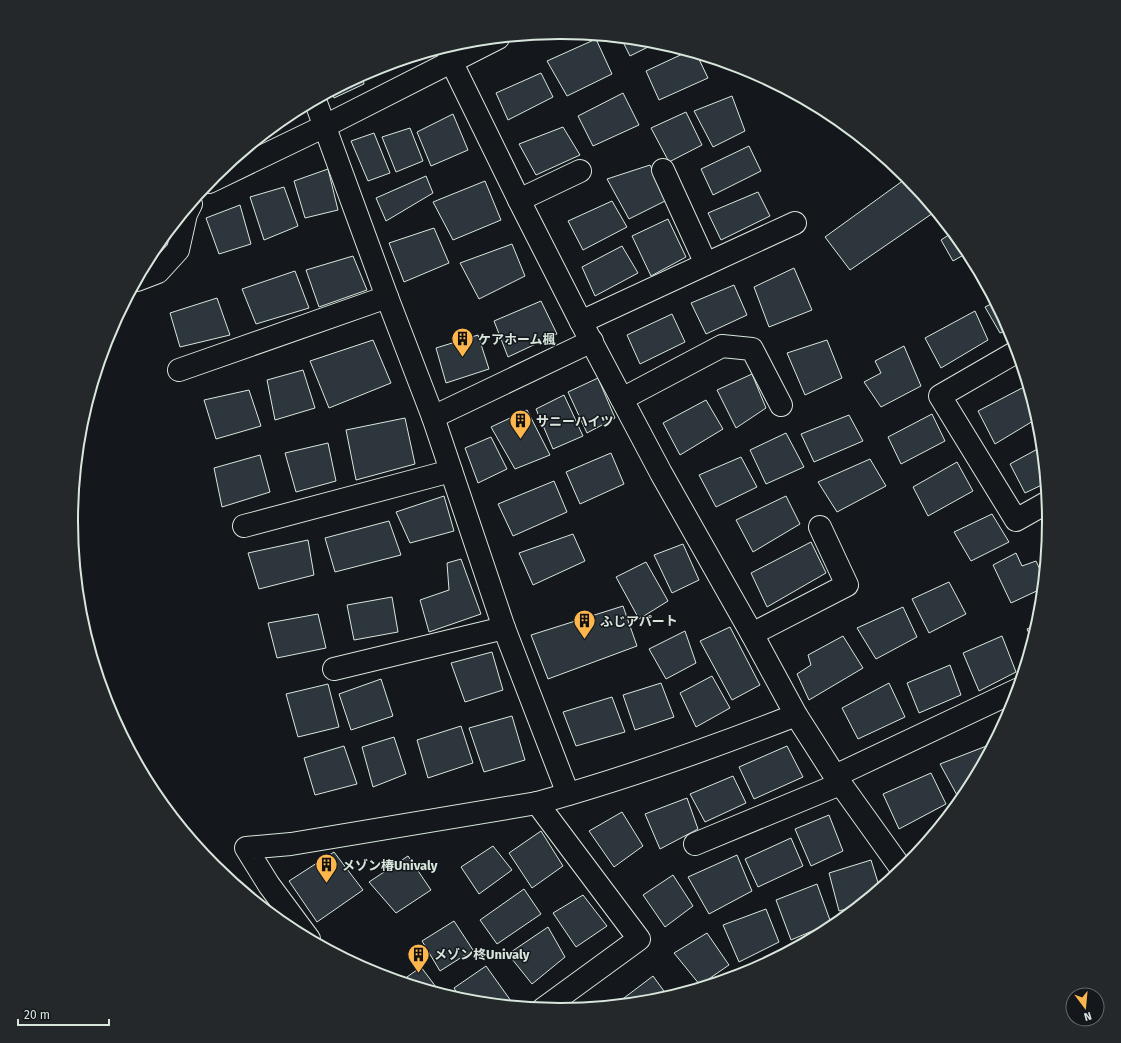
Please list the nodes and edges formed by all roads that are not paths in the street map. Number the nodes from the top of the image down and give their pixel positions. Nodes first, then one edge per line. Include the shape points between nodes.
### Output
1 (469, 48) edge
2 (449, 54) edge
3 (317, 105) edge
4 (325, 126) junction
5 (663, 170) dead end
6 (580, 171) dead end
7 (226, 174) edge
8 (519, 200) junction
9 (185, 220) edge
10 (796, 223) dead end
11 (706, 264) junction
12 (145, 277) edge
13 (386, 297) junction
14 (581, 322) junction
15 (592, 341) junction
16 (1013, 354) edge
17 (179, 370) dead end
18 (622, 399) junction
19 (781, 405) dead end
20 (433, 417) junction
21 (451, 471) junction
22 (1042, 505) edge
23 (244, 526) dead end
24 (820, 527) dead end
25 (504, 628) junction
26 (752, 634) junction
27 (334, 669) dead end
28 (1011, 693) edge
29 (796, 715) junction
30 (838, 780) junction
31 (568, 794) junction
32 (537, 802) junction
33 (695, 844) dead end
34 (899, 866) edge
35 (300, 928) edge
36 (550, 1004) edge

1 - 2 street
2 - 4 street
2 - 8 street
3 - 4 street
4 - 7 street
4 - 13 street
5 - 11 street
6 - 8 street
8 - 14 street
9 - 12 street via 178,250 158,272
10 - 11 street
11 - 14 street
13 - 17 street
13 - 20 street
14 - 15 street
15 - 18 street
15 - 20 street
16 - 22 street via 940,396 1016,520
18 - 19 street via 722,346 752,349
18 - 26 street
20 - 21 street
21 - 23 street
21 - 25 street
24 - 26 street via 847,585
25 - 27 street
25 - 31 street
26 - 29 street
28 - 30 street
29 - 30 street
29 - 31 street via 721,744
30 - 33 street
30 - 34 street
31 - 32 street
32 - 35 street via 291,844 246,848
32 - 36 street via 639,939

